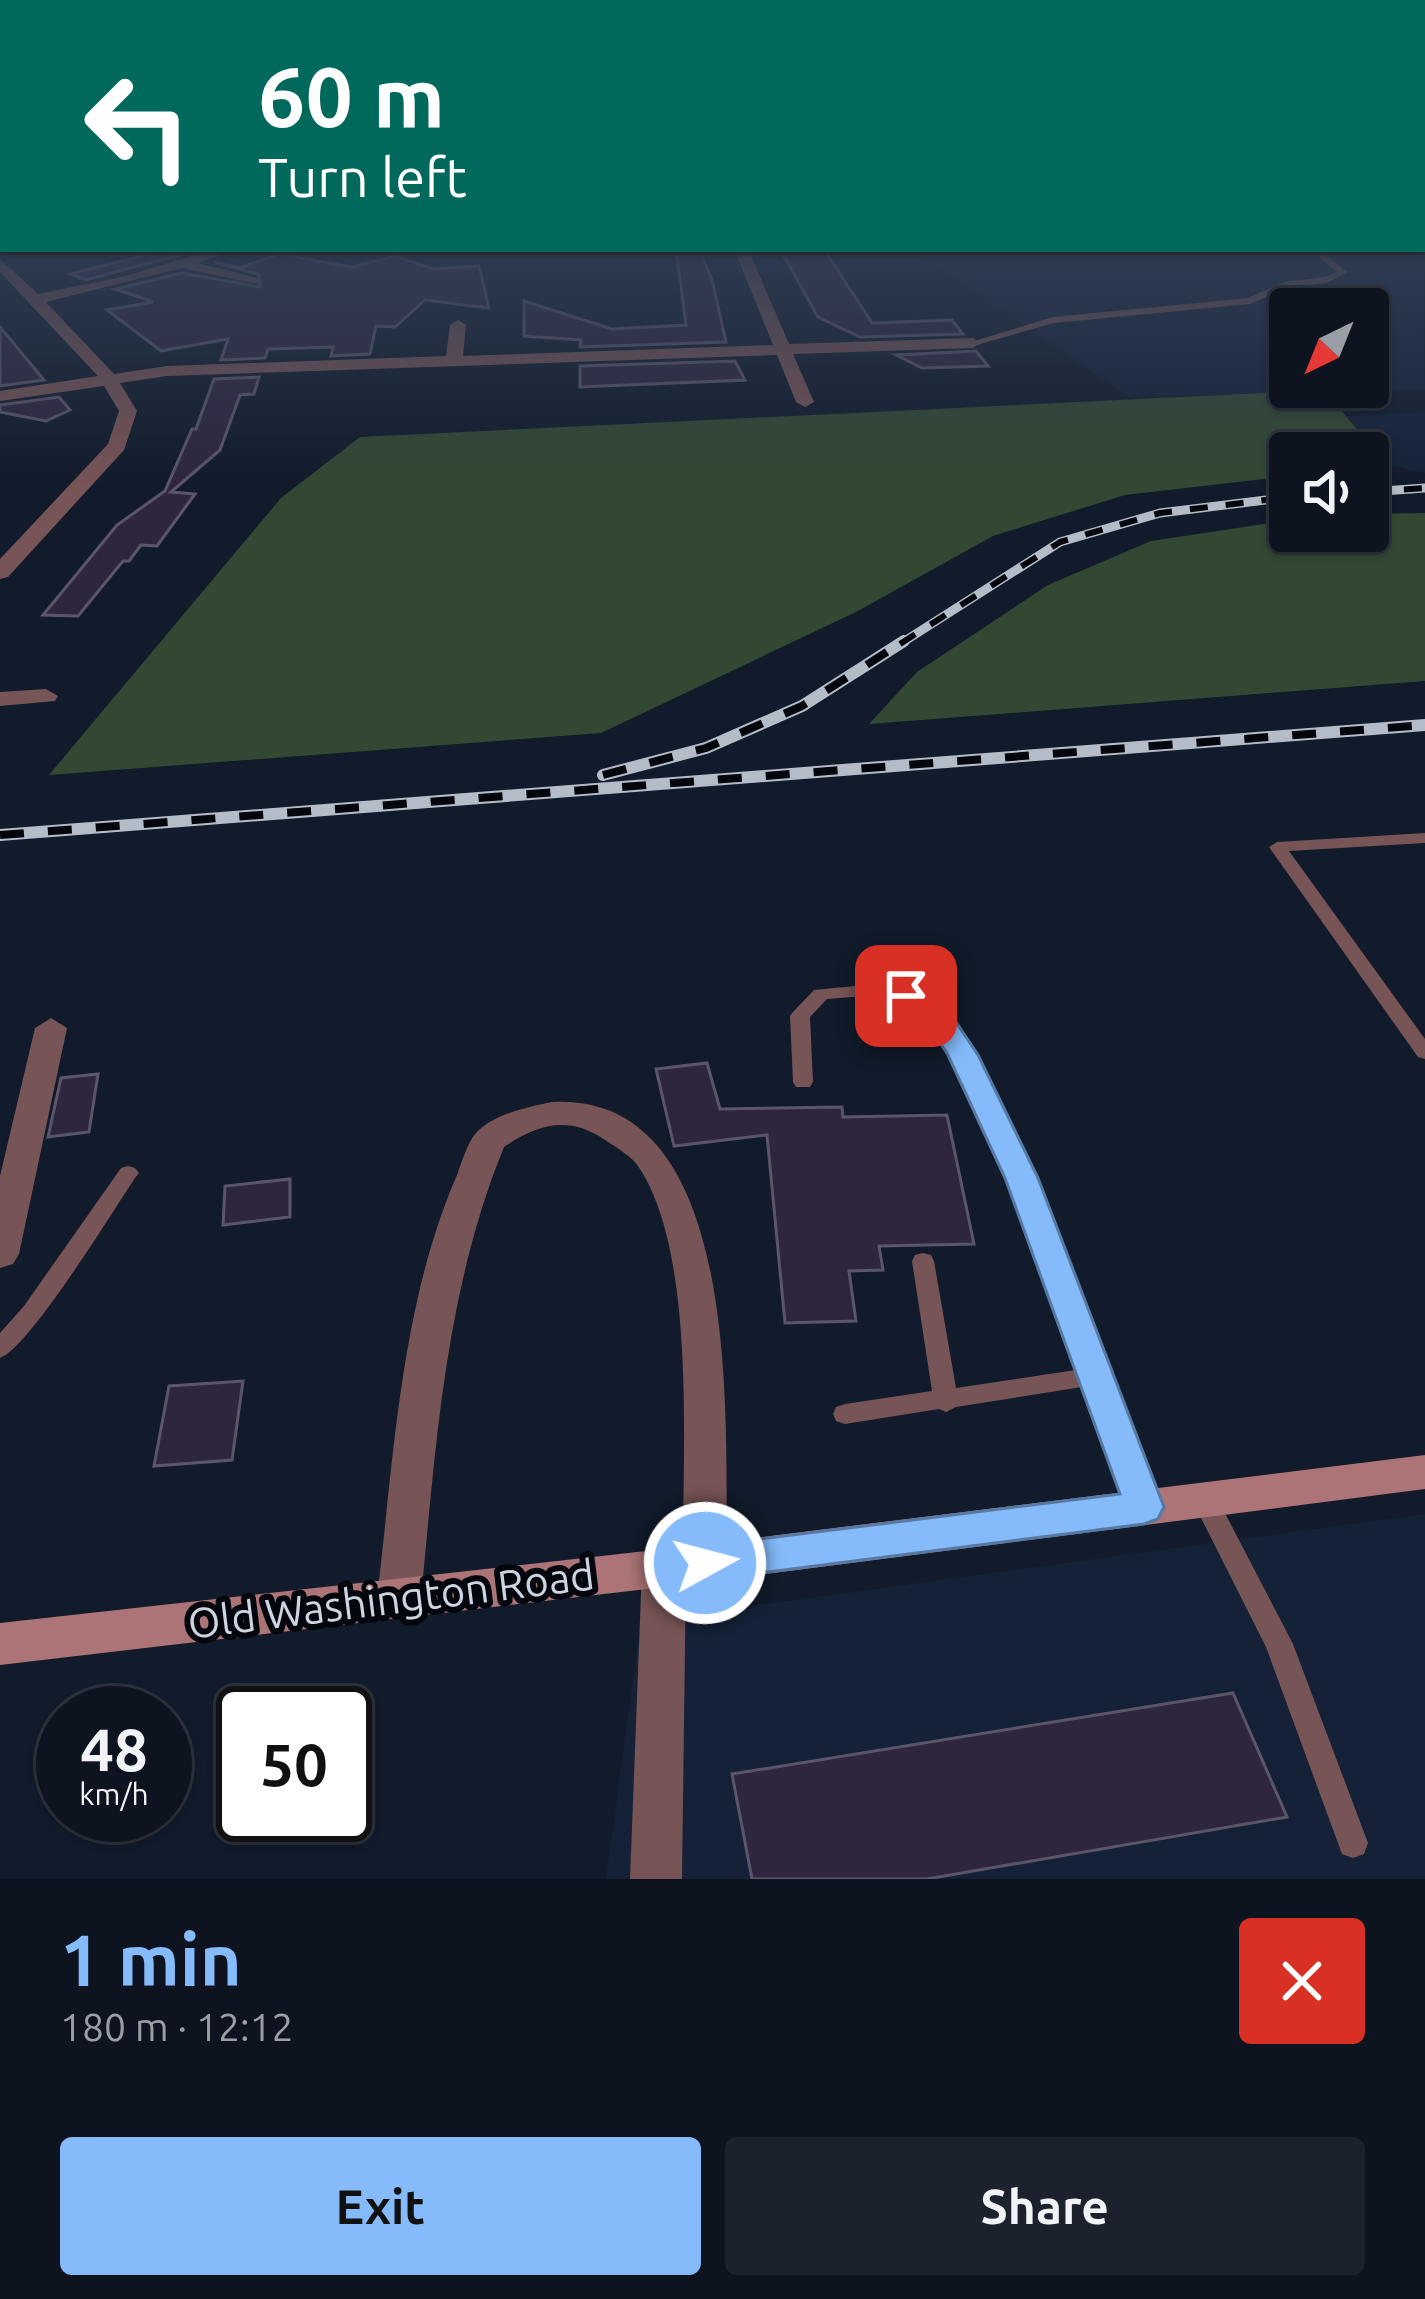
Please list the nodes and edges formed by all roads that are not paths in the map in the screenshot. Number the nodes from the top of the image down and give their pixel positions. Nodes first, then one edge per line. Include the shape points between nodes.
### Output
1 (43, 310) edge
2 (768, 310) edge
3 (1160, 310) edge
4 (458, 325) dead end
5 (973, 343) joint
6 (785, 349) junction
7 (454, 361) junction
8 (108, 377) junction
9 (0, 396) edge
10 (805, 402) dead end
11 (0, 572) edge
12 (46, 696) dead end
13 (0, 699) edge
14 (1425, 838) edge
15 (51, 1028) dead end
16 (1425, 1053) edge
17 (803, 1082) dead end
18 (128, 1173) dead end
19 (0, 1254) edge
20 (923, 1261) dead end
21 (0, 1349) edge
22 (1095, 1376) junction
23 (946, 1402) junction
24 (845, 1414) dead end
25 (1425, 1472) edge
26 (1205, 1500) junction
27 (1144, 1507) junction
28 (685, 1566) junction
29 (399, 1598) junction
30 (0, 1644) edge
31 (1353, 1844) dead end
32 (656, 1879) edge

1 - 8 street
2 - 6 street
3 - 5 lane via 1053,320
4 - 7 street
5 - 6 street
6 - 7 street
6 - 10 street
7 - 8 street
8 - 9 street
8 - 11 street via 121,393 126,425 92,476
12 - 13 street
14 - 16 lane via 1276,847
15 - 19 street
17 - 22 lane via 800,1016 821,994 870,989 934,1010 1022,1178
18 - 21 lane
20 - 23 lane
22 - 23 lane
22 - 27 lane
23 - 24 lane
25 - 26 main road, Old Washington Road
26 - 27 main road, Old Washington Road
26 - 31 lane via 1279,1644
27 - 28 main road, Old Washington Road
28 - 29 main road, Old Washington Road
28 - 29 street via 696,1316 686,1232 651,1157 605,1122 570,1111 538,1113 489,1140 449,1250
28 - 32 street
29 - 30 main road, Old Washington Road

